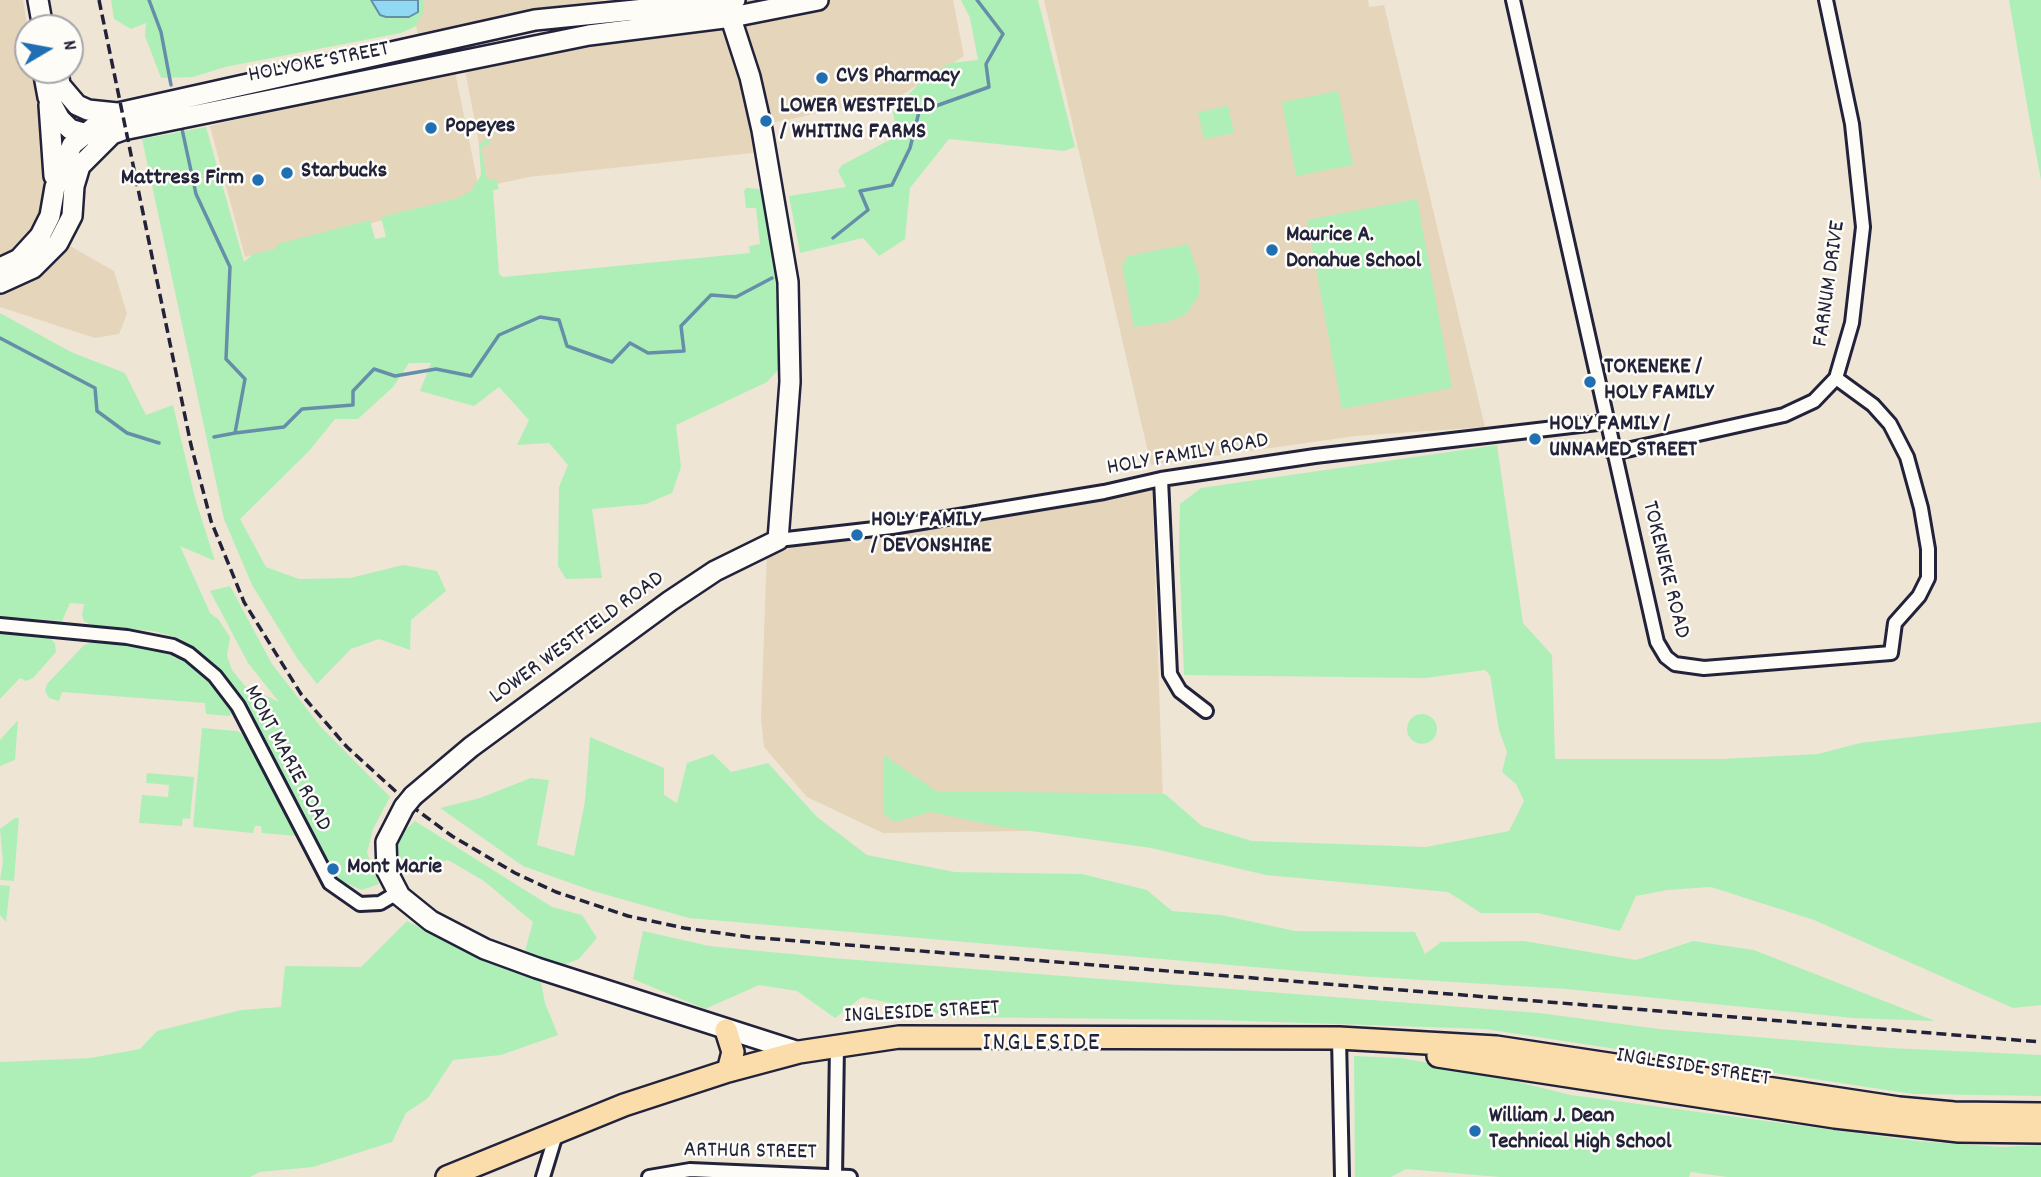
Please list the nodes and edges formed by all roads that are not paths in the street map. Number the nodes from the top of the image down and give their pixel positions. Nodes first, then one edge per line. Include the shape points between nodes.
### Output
1 (652, 0) edge
2 (818, 0) edge
3 (1513, 0) edge
4 (1826, 0) edge
5 (730, 5) edge
6 (611, 11) junction
7 (55, 84) edge
8 (118, 113) junction
9 (85, 134) junction
10 (105, 140) junction
11 (88, 155) junction
12 (55, 187) junction
13 (0, 268) edge
14 (0, 283) edge
15 (1836, 378) junction
16 (1606, 422) junction
17 (1613, 453) junction
18 (1161, 479) junction
19 (778, 540) junction
20 (0, 625) edge
21 (1206, 711) dead end
22 (397, 893) junction
23 (726, 1030) junction
24 (1339, 1038) junction
25 (837, 1045) junction
26 (799, 1052) junction
27 (728, 1071) junction
28 (2041, 1114) edge
29 (557, 1130) junction
30 (2041, 1132) edge
31 (447, 1177) edge
32 (542, 1177) edge
33 (649, 1177) edge
34 (835, 1177) edge
35 (850, 1177) edge
36 (1342, 1177) edge

1 - 6 street
2 - 5 street
3 - 16 street, TOKENEKE ROAD
4 - 15 street, FARNUM DRIVE via 1852,124 1863,218 1852,323
5 - 6 street, HOLYOKE STREET
5 - 10 street, HOLYOKE STREET via 177,118 123,130
5 - 19 street via 762,130 789,301 790,382
6 - 8 street, HOLYOKE STREET via 535,20
7 - 8 street via 82,108
7 - 9 street via 64,124
7 - 12 street
8 - 9 street, HOLYOKE STREET
9 - 10 street
9 - 11 street
9 - 12 street, HOLYOKE STREET via 68,150
10 - 11 street, HOLYOKE STREET
11 - 14 street, HOLYOKE STREET via 77,174 68,227 58,243 33,268
12 - 13 street, HOLYOKE STREET via 52,210 40,236 19,259
15 - 17 street, FARNUM DRIVE via 1814,401 1784,415
15 - 17 street, TOKENEKE ROAD via 1890,424 1907,457 1921,508 1928,578 1895,623 1891,653 1704,668 1670,661 1657,642
16 - 17 street, TOKENEKE ROAD
16 - 18 street, HOLY FAMILY ROAD
18 - 19 street, HOLY FAMILY ROAD via 952,518
18 - 21 street via 1170,674 1185,697
19 - 22 street, LOWER WESTFIELD ROAD via 726,565 670,601 471,747 409,802 390,830 384,853
20 - 22 street, MONT MARIE ROAD via 127,637 190,654 239,706 330,883 360,904 380,903
22 - 23 street via 432,921 485,949
23 - 26 street
23 - 27 main road via 733,1052
24 - 25 main road, INGLESIDE STREET via 996,1035 899,1037
24 - 28 main road, INGLESIDE STREET via 1496,1047 1899,1108
24 - 30 main road, INGLESIDE STREET via 1835,1117 1959,1131
24 - 36 street
25 - 26 main road, INGLESIDE STREET
25 - 34 street
26 - 27 main road, INGLESIDE STREET
27 - 29 main road, INGLESIDE STREET
29 - 31 main road, INGLESIDE STREET
29 - 32 street
33 - 34 street, ARTHUR STREET via 690,1170
34 - 35 street, ARTHUR STREET

